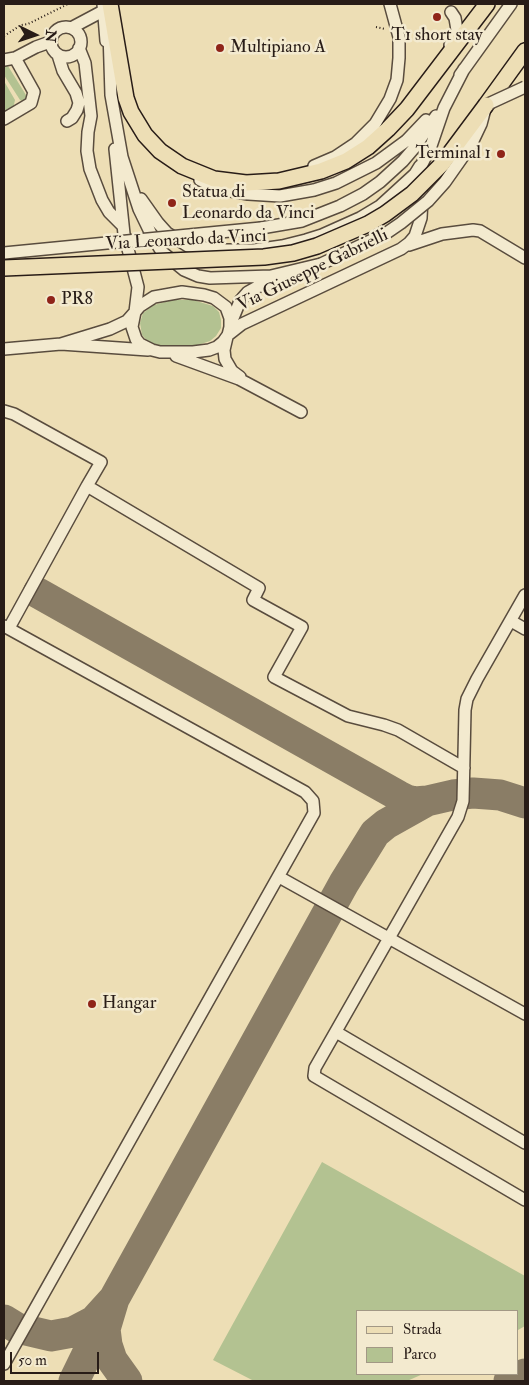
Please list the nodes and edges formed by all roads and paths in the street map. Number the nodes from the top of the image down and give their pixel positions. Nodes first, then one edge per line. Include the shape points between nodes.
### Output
1 (68, 4) edge
2 (116, 4) edge
3 (390, 4) edge
4 (487, 4) edge
5 (512, 4) edge
6 (106, 6) edge
7 (450, 12) dead end
8 (376, 27) dead end
9 (71, 28) junction
10 (388, 32) dead end
11 (4, 36) edge
12 (50, 42) junction
13 (79, 48) junction
14 (525, 51) edge
15 (58, 55) junction
16 (10, 59) edge
17 (440, 66) junction
18 (464, 69) junction
19 (525, 87) edge
20 (117, 92) junction
21 (448, 92) junction
22 (486, 105) junction
23 (4, 119) edge
24 (68, 121) dead end
25 (166, 156) junction
26 (422, 162) junction
27 (125, 168) junction
28 (260, 183) junction
29 (122, 225) junction
30 (401, 249) junction
31 (4, 252) edge
32 (525, 258) edge
33 (4, 268) edge
34 (271, 279) junction
35 (135, 312) junction
36 (229, 331) junction
37 (61, 344) junction
38 (4, 349) edge
39 (152, 350) junction
40 (168, 352) junction
41 (267, 394) junction
42 (4, 411) edge
43 (301, 412) dead end
44 (87, 486) junction
45 (525, 595) edge
46 (511, 621) junction
47 (6, 627) edge
48 (525, 629) edge
49 (464, 768) junction
50 (279, 877) junction
51 (390, 938) junction
52 (525, 1014) edge
53 (336, 1032) junction
54 (525, 1143) edge
55 (525, 1200) edge
56 (4, 1364) edge

1 - 11 path via 20,25
2 - 20 street
3 - 28 street via 399,37 399,70 390,99 375,124 356,143 334,157 295,175
4 - 17 main road
5 - 18 street
6 - 9 street
6 - 20 main road
7 - 17 street via 455,18 455,38
8 - 10 path
9 - 12 street via 61,27 53,33
9 - 13 street via 78,34
12 - 15 street
12 - 16 street
13 - 15 street via 72,55
13 - 29 street via 85,63 91,116 87,152 90,169 102,200
14 - 22 main road, Via Leonardo da Vinci
15 - 24 street via 79,103
16 - 23 street via 34,92 32,103
17 - 28 main road via 395,122 354,156 320,171
18 - 21 street
18 - 26 street, Via Giuseppe Gabrielli
19 - 22 street, bridge
20 - 25 main road via 150,140
20 - 27 street
20 - 29 street
21 - 25 street via 418,130 376,163 314,190 280,196 234,192 206,184
21 - 31 street, bridge via 415,147 396,168 363,194 319,215 261,228
22 - 33 main road, Via Leonardo da Vinci, bridge via 446,159 412,194 368,224 317,246 264,257
22 - 34 street, bridge via 471,145 445,182 401,223 300,276
25 - 28 main road via 214,178
26 - 27 street via 415,174 380,206 346,224 322,235 254,250 188,246 167,233 144,205
26 - 30 street, Via Giuseppe Gabrielli via 419,223 415,236
27 - 34 street via 152,236 162,252 176,264 203,277
29 - 35 street via 138,282
30 - 32 street via 433,236 472,230 480,231
30 - 36 street, Via Giuseppe Gabrielli
34 - 36 street via 244,296
35 - 36 street via 154,297 194,293 220,302 229,312
35 - 37 street via 127,321 109,330
35 - 39 street via 134,334 140,344
36 - 40 street via 217,347 209,350
36 - 41 street via 224,350 227,364 232,371
37 - 38 street
37 - 39 street
39 - 40 street
40 - 41 street via 239,379
41 - 43 street
42 - 44 street via 101,462
44 - 47 street
44 - 49 street via 260,588 253,600 302,627 274,677 348,716 398,730
45 - 46 street
46 - 48 street
46 - 49 street via 467,699
47 - 50 street via 305,792 313,801 314,813
49 - 51 street via 463,801 458,817
50 - 51 street
50 - 56 street
51 - 52 street
51 - 53 street
53 - 54 street
53 - 55 street via 315,1068 314,1076

